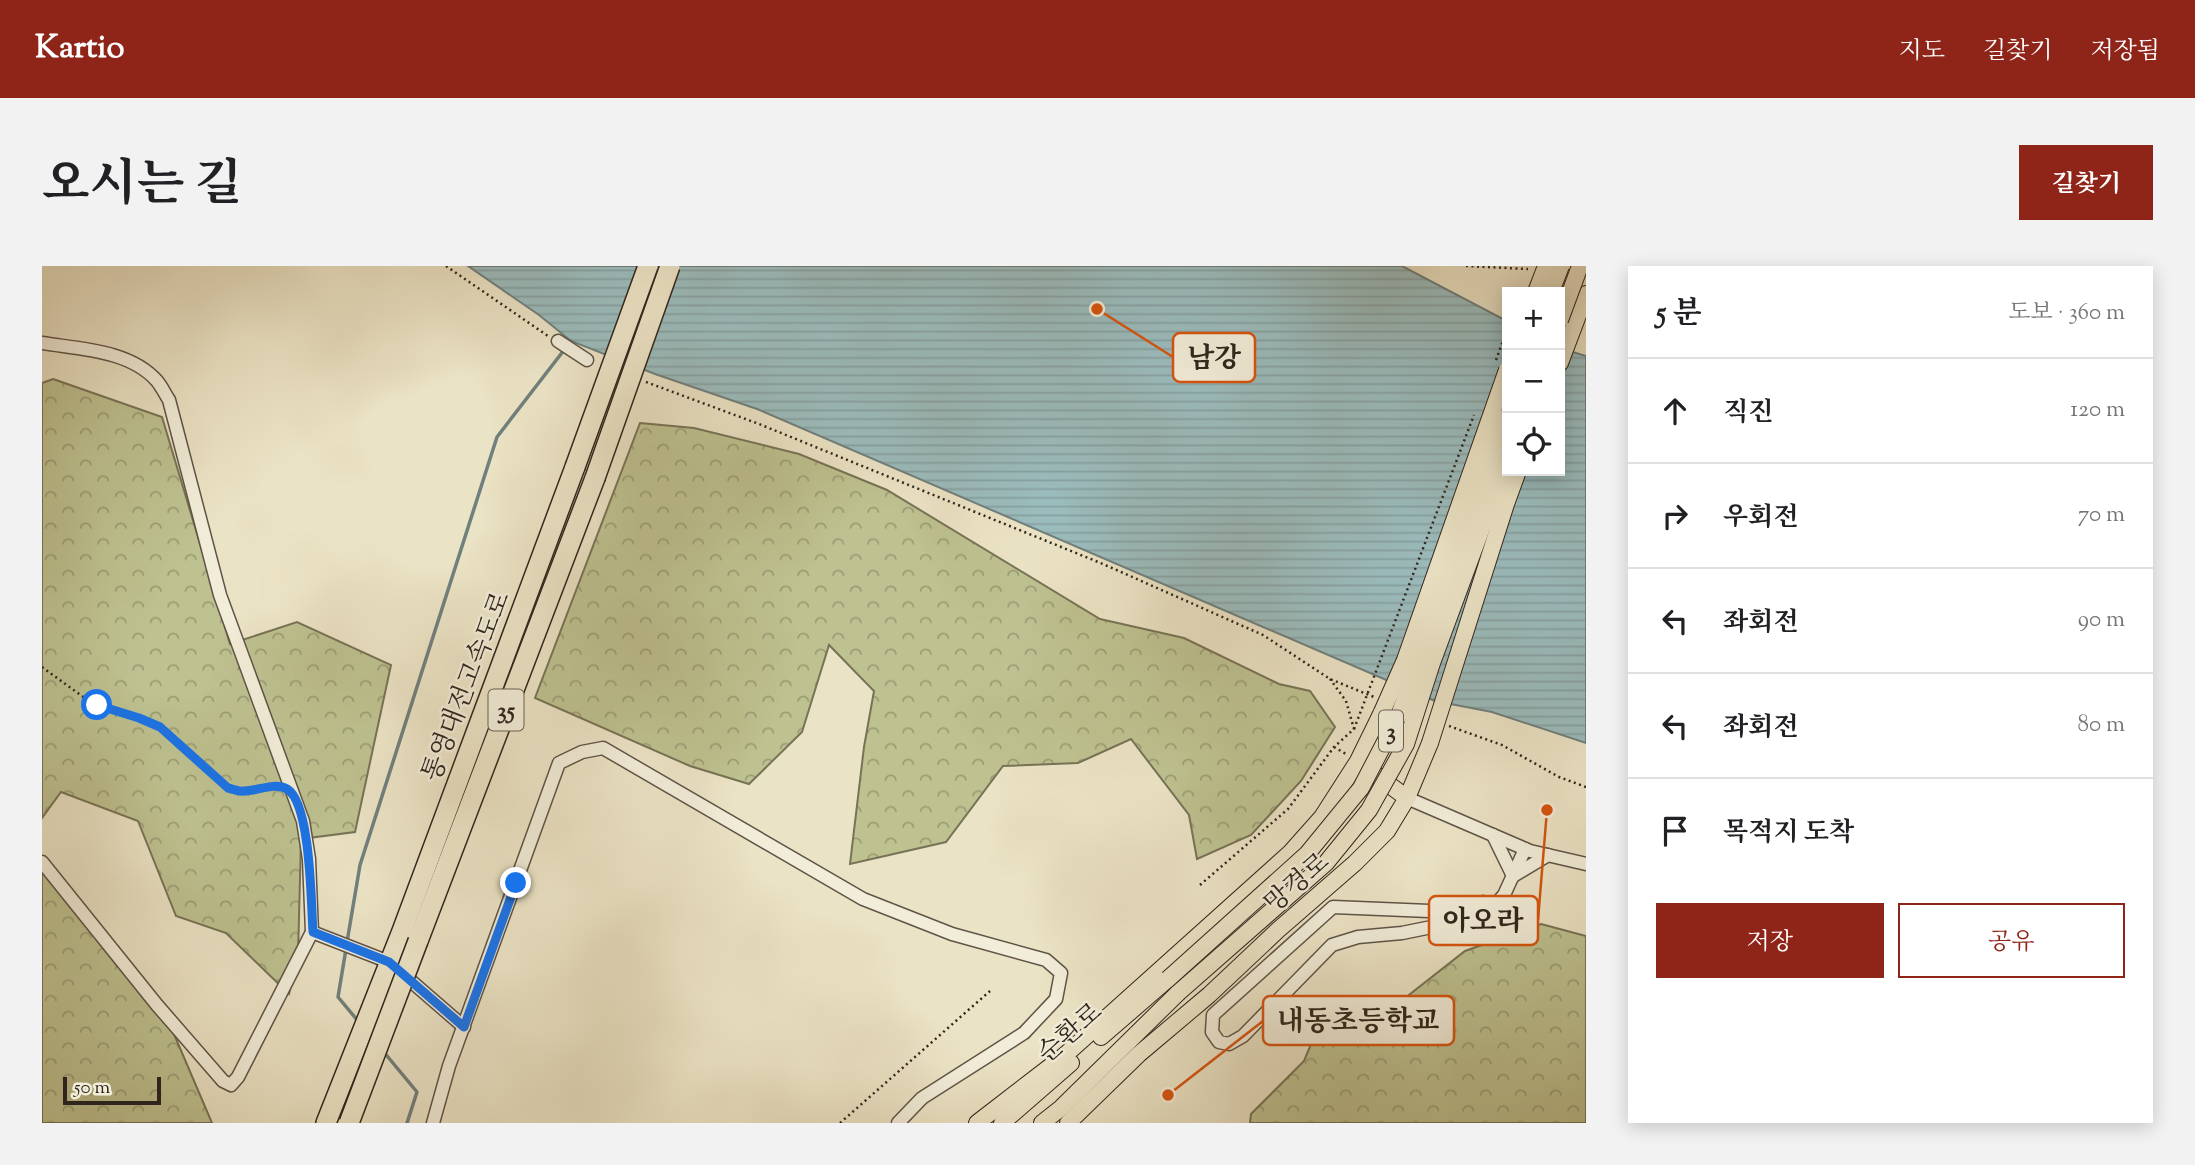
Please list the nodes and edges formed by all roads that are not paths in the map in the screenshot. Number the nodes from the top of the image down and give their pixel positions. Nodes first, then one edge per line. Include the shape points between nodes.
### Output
1 (648, 266) edge
2 (670, 266) edge
3 (1561, 266) edge
4 (1580, 266) edge
5 (1540, 268) edge
6 (1537, 287) edge
7 (1553, 287) edge
8 (1586, 295) edge
9 (1565, 306) edge
10 (558, 341) road end
11 (42, 342) edge
12 (1565, 350) edge
13 (587, 360) dead end
14 (1500, 369) edge
15 (1502, 430) edge
16 (1502, 474) edge
17 (1516, 476) edge
18 (1358, 761) junction
19 (1407, 799) junction
20 (1493, 835) junction
21 (1525, 849) junction
22 (1549, 855) junction
23 (42, 862) edge
24 (1586, 863) edge
25 (1513, 876) junction
26 (1494, 905) junction
27 (313, 932) junction
28 (410, 936) junction
29 (389, 962) junction
30 (464, 1027) junction
31 (326, 1123) edge
32 (349, 1123) edge
33 (433, 1123) edge
34 (898, 1123) edge
35 (977, 1123) edge
36 (1002, 1123) edge
37 (1042, 1123) edge
38 (1068, 1123) edge

1 - 28 highway, 통영대전고속도로 / 35, bridge
2 - 28 highway, 통영대전고속도로 / 35, bridge via 594,478
3 - 7 main road, bridge
4 - 9 main road, bridge
5 - 6 main road, bridge
8 - 12 main road
10 - 13 street
11 - 27 street via 118,357 157,381 169,400 220,595 303,821
14 - 18 main road, bridge via 1405,660
15 - 36 main road, 순환로 / 3, bridge via 1399,715 1361,788 1307,854
16 - 37 main road, 순환로 / 3, bridge via 1406,744 1369,810 1326,863 1178,993
17 - 19 main road, 망경로, bridge via 1430,743
18 - 19 main road
18 - 35 main road via 1322,817 1290,853 1064,1056
19 - 20 street
19 - 38 main road, 망경로 via 1387,831 1355,863
20 - 21 street
20 - 25 street
21 - 22 street
21 - 25 street
22 - 24 street
22 - 25 street
23 - 27 street via 157,1005 231,1085
25 - 26 street
26 - 26 street via 1483,902 1453,912 1333,907 1213,1016 1212,1032 1219,1042 1228,1044 1243,1037 1332,946 1358,937 1465,922 1486,916
27 - 29 street
28 - 29 highway, 통영대전고속도로 / 35
28 - 32 highway, 통영대전고속도로 / 35, bridge
29 - 30 street
29 - 31 highway, 통영대전고속도로 / 35
30 - 33 street
30 - 34 street via 559,763 603,748 863,899 952,934 1046,960 1061,973 1056,999 1024,1033 922,1098

